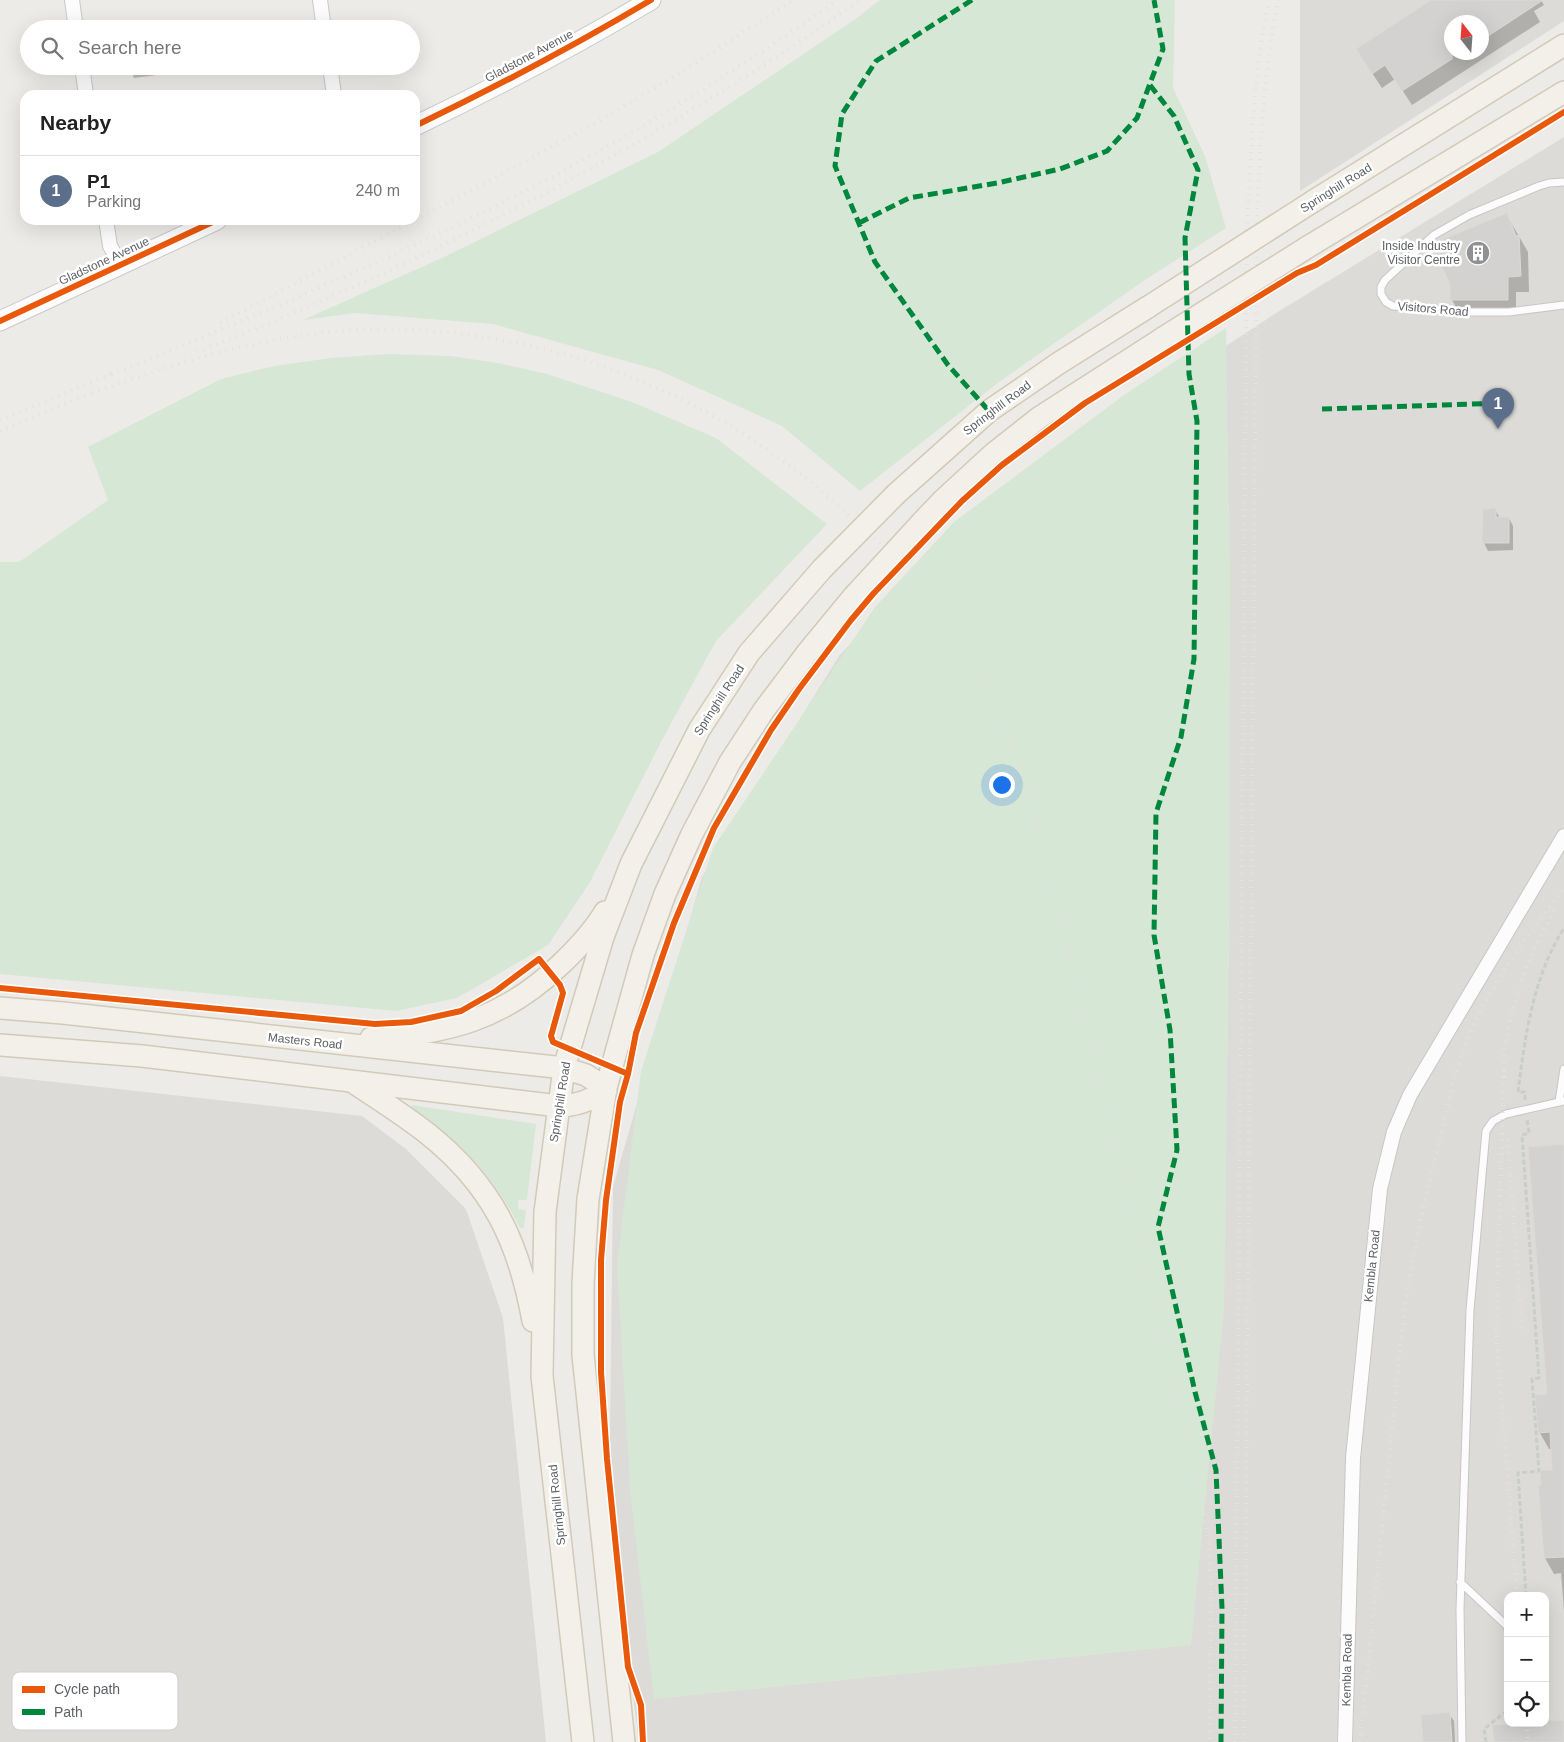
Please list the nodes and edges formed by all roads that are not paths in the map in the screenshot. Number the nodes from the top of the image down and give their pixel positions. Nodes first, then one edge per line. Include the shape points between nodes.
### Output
1 (72, 0) edge
2 (320, 0) edge
3 (651, 0) edge
4 (75, 20) edge
5 (323, 20) edge
6 (1564, 45) edge
7 (83, 75) edge
8 (331, 75) edge
9 (85, 90) edge
10 (333, 90) edge
11 (1564, 92) edge
12 (420, 124) edge
13 (1564, 182) edge
14 (107, 225) edge
15 (206, 225) edge
16 (121, 265) junction
17 (1564, 305) edge
18 (0, 321) edge
19 (1564, 836) edge
20 (631, 864) junction
21 (0, 1008) edge
22 (309, 1042) junction
23 (0, 1045) edge
24 (564, 1068) junction
25 (1564, 1069) edge
26 (348, 1079) junction
27 (606, 1090) junction
28 (1562, 1101) edge
29 (559, 1106) junction
30 (542, 1376) junction
31 (1460, 1582) junction
32 (1504, 1623) edge
33 (583, 1742) edge
34 (624, 1742) edge
35 (1345, 1742) edge
36 (1462, 1742) edge

1 - 4 street
2 - 5 street
3 - 12 main road, Gladstone Avenue via 500,85
6 - 20 main road, Springhill Road, bridge via 1059,363 989,411 896,494 822,569 749,653 704,722
7 - 9 street
8 - 10 street
11 - 27 main road, bridge via 1311,245 1040,417 943,500 854,596 807,653 730,762 665,894 643,956
13 - 17 lane, Visitors Road via 1539,186 1448,226 1424,242 1385,280 1380,291 1386,302 1397,307 1462,312 1509,312
14 - 16 street via 110,246
15 - 16 main road, Gladstone Avenue
16 - 18 main road, Gladstone Avenue
19 - 35 street, Kembla Road via 1410,1095 1394,1132 1386,1162 1380,1188 1353,1458
20 - 22 main road via 601,918 584,940 535,987 500,1009 439,1031
20 - 24 main road, Springhill Road via 603,937
21 - 22 main road, Masters Road
22 - 24 main road, Masters Road
23 - 26 main road via 142,1056
24 - 27 main road, Masters Road via 586,1075
24 - 29 main road, Springhill Road
25 - 28 lane
26 - 29 main road
26 - 30 main road via 444,1147 488,1196 521,1266
27 - 29 main road via 586,1102
27 - 34 main road via 588,1200 583,1356
28 - 31 lane via 1498,1117 1486,1131 1470,1310
29 - 30 main road, Springhill Road via 546,1212
30 - 33 main road, Springhill Road
31 - 32 lane
31 - 36 lane

